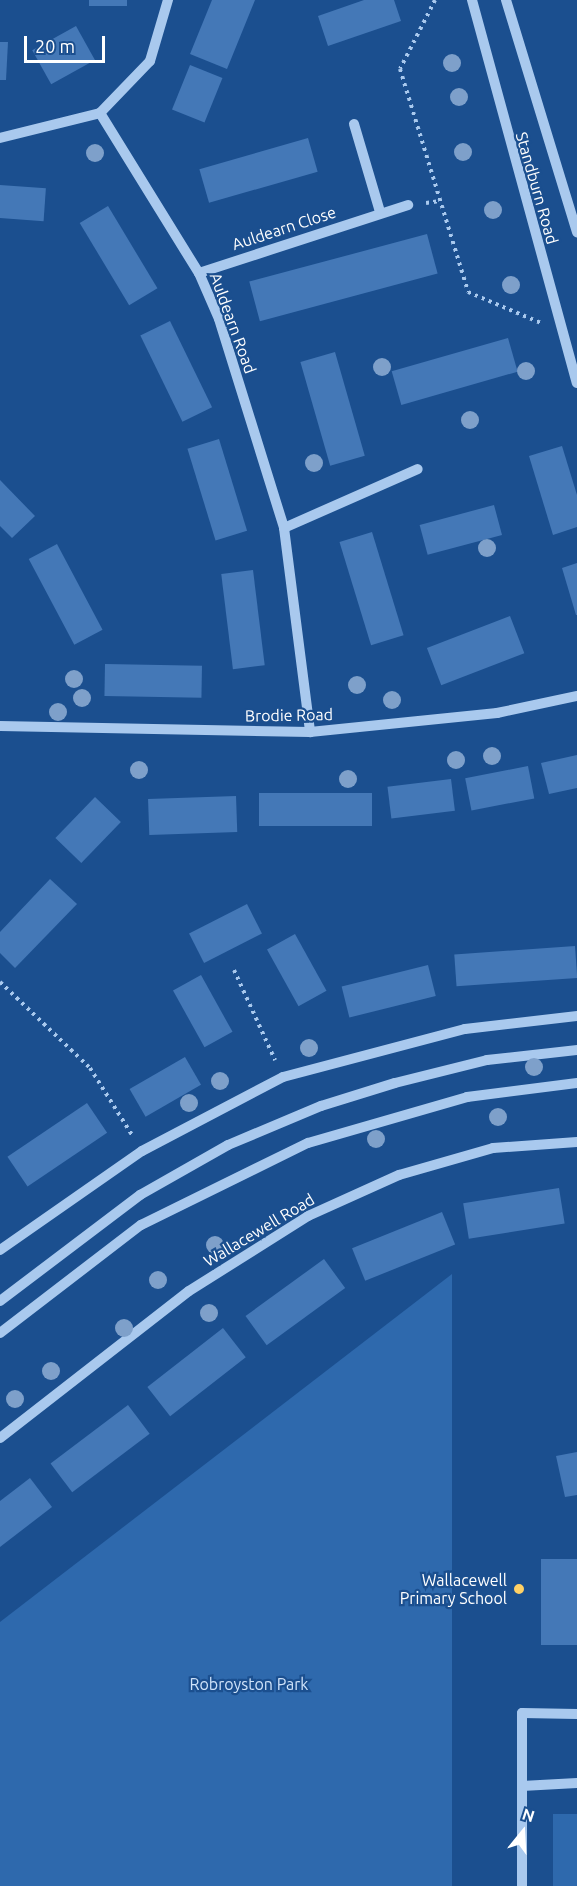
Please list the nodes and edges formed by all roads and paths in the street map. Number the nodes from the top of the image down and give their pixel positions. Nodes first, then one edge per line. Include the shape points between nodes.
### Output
1 (168, 0) edge
2 (435, 0) edge
3 (472, 0) edge
4 (506, 0) edge
5 (100, 113) junction
6 (354, 124) dead end
7 (0, 138) edge
8 (408, 205) dead end
9 (380, 212) junction
10 (577, 232) edge
11 (199, 273) junction
12 (563, 333) junction
13 (577, 383) edge
14 (418, 469) dead end
15 (284, 528) junction
16 (577, 696) edge
17 (0, 726) edge
18 (310, 732) junction
19 (234, 970) dead end
20 (0, 982) edge
21 (577, 1016) edge
22 (577, 1050) edge
23 (283, 1077) junction
24 (577, 1083) edge
25 (577, 1142) edge
26 (142, 1151) junction
27 (0, 1250) edge
28 (0, 1301) edge
29 (0, 1332) edge
30 (0, 1438) edge
31 (577, 1714) edge
32 (577, 1783) edge
33 (522, 1786) junction
34 (522, 1886) edge

1 - 5 street via 150,61
2 - 12 path via 400,69 468,292
3 - 12 street, Standburn Road
4 - 10 street, Standburn Road
5 - 7 street
5 - 11 street, Auldearn Road
6 - 9 street
8 - 9 street, Auldearn Close
9 - 11 street, Auldearn Close
11 - 15 street, Auldearn Road via 219,319
12 - 13 street, Standburn Road
14 - 15 street
15 - 18 street, Auldearn Road
16 - 18 street, Brodie Road via 497,713
17 - 18 street, Brodie Road
19 - 23 path
20 - 26 path via 90,1068
21 - 23 street via 465,1029
22 - 28 street via 487,1060 395,1083 321,1106 228,1145 140,1196
23 - 26 street
24 - 29 street via 467,1097 308,1143 141,1225
25 - 30 street, Wallacewell Road via 493,1148 399,1175 308,1215 189,1291
26 - 27 street
31 - 33 street via 522,1713
32 - 33 street
33 - 34 street

